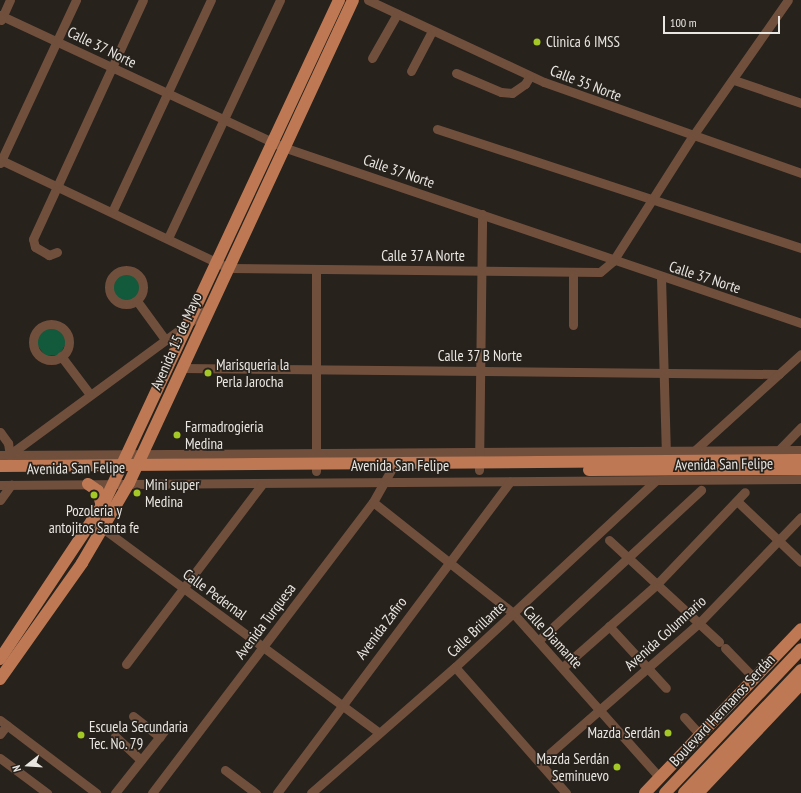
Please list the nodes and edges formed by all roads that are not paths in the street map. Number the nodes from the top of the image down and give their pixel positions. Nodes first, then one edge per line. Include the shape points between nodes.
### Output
1 (10, 0) edge
2 (76, 0) edge
3 (143, 0) edge
4 (212, 0) edge
5 (280, 0) edge
6 (339, 0) edge
7 (352, 0) edge
8 (368, 0) edge
9 (788, 0) edge
10 (397, 14) junction
11 (1, 18) edge
12 (432, 31) junction
13 (58, 40) junction
14 (372, 58) dead end
15 (111, 68) junction
16 (411, 71) dead end
17 (456, 73) dead end
18 (530, 76) junction
19 (734, 80) junction
20 (167, 93) junction
21 (801, 103) edge
22 (223, 120) junction
23 (437, 129) dead end
24 (692, 137) junction
25 (278, 145) junction
26 (1, 161) edge
27 (801, 173) edge
28 (57, 187) junction
29 (651, 200) junction
30 (112, 212) junction
31 (482, 214) junction
32 (168, 238) junction
33 (801, 248) edge
34 (57, 252) dead end
35 (613, 261) junction
36 (216, 263) junction
37 (228, 268) junction
38 (316, 269) junction
39 (483, 271) junction
40 (573, 274) junction
41 (662, 277) junction
42 (137, 301) dead end
43 (208, 308) junction
44 (191, 318) junction
45 (801, 323) edge
46 (573, 325) dead end
47 (164, 338) junction
48 (801, 354) edge
49 (61, 356) dead end
50 (182, 368) junction
51 (318, 369) junction
52 (481, 370) junction
53 (667, 372) junction
54 (778, 374) junction
55 (89, 393) junction
56 (801, 427) edge
57 (0, 432) edge
58 (779, 450) junction
59 (801, 450) edge
60 (694, 451) junction
61 (10, 454) junction
62 (0, 455) edge
63 (666, 460) junction
64 (801, 460) edge
65 (0, 461) edge
66 (479, 461) junction
67 (316, 462) junction
68 (766, 464) junction
69 (0, 466) edge
70 (393, 466) junction
71 (121, 469) junction
72 (135, 469) junction
73 (801, 469) edge
74 (0, 474) edge
75 (801, 479) edge
76 (510, 481) junction
77 (655, 481) junction
78 (263, 482) junction
79 (386, 483) junction
80 (88, 484) junction
81 (0, 485) edge
82 (11, 485) junction
83 (701, 490) dead end
84 (745, 492) dead end
85 (0, 500) edge
86 (373, 502) junction
87 (737, 502) junction
88 (102, 507) junction
89 (801, 517) edge
90 (93, 521) junction
91 (104, 528) junction
92 (609, 540) dead end
93 (779, 541) junction
94 (629, 558) junction
95 (450, 561) junction
96 (801, 562) edge
97 (657, 584) junction
98 (184, 588) junction
99 (513, 613) junction
100 (699, 623) junction
101 (609, 626) junction
102 (801, 629) edge
103 (539, 640) junction
104 (264, 647) junction
105 (801, 650) edge
106 (0, 659) edge
107 (126, 664) dead end
108 (455, 667) junction
109 (563, 667) junction
110 (647, 668) junction
111 (801, 670) edge
112 (1, 676) edge
113 (754, 678) junction
114 (801, 684) edge
115 (666, 688) dead end
116 (341, 704) junction
117 (600, 710) junction
118 (133, 716) dead end
119 (684, 717) dead end
120 (3, 723) edge
121 (729, 726) junction
122 (703, 731) junction
123 (378, 732) junction
124 (0, 734) edge
125 (115, 736) dead end
126 (0, 758) edge
127 (141, 760) junction
128 (540, 762) junction
129 (224, 770) dead end
130 (688, 770) junction
131 (659, 777) junction
132 (156, 792) edge
133 (47, 793) edge
134 (96, 793) edge
135 (115, 793) edge
136 (256, 793) edge
137 (278, 793) edge
138 (311, 793) edge
139 (566, 793) edge
140 (645, 793) edge
141 (665, 793) edge
142 (684, 793) edge
143 (698, 793) edge

1 - 11 street
2 - 13 street
3 - 15 street
4 - 20 street
5 - 22 street
6 - 25 main road, Avenida 15 de Mayo
7 - 25 main road, Avenida 15 de Mayo
8 - 10 street, Calle 35 Norte
9 - 19 street
10 - 12 street, Calle 35 Norte
10 - 14 street
11 - 13 street, Calle 37 Norte
12 - 16 street
12 - 18 street, Calle 35 Norte
13 - 15 street, Calle 37 Norte
13 - 26 street
15 - 20 street, Calle 37 Norte
15 - 28 street
17 - 18 street via 501,92 512,93 525,84
18 - 24 street, Calle 35 Norte
19 - 21 street
19 - 24 street
20 - 22 street, Calle 37 Norte
20 - 30 street
22 - 25 street, Calle 37 Norte
22 - 32 street
23 - 29 street
24 - 27 street, Calle 35 Norte
24 - 29 street
25 - 31 street, Calle 37 Norte
25 - 36 main road, Avenida 15 de Mayo
25 - 37 main road, Avenida 15 de Mayo
26 - 28 street
28 - 30 street
28 - 34 street via 33,242 49,255
29 - 33 street
29 - 35 street
30 - 32 street
31 - 35 street, Calle 37 Norte
31 - 39 street
32 - 36 street
35 - 40 street, Calle 37 A Norte via 600,272
35 - 41 street, Calle 37 Norte
36 - 37 street
36 - 44 main road, Avenida 15 de Mayo
37 - 38 street, Calle 37 A Norte
37 - 43 main road, Avenida 15 de Mayo
38 - 39 street, Calle 37 A Norte
38 - 51 street
39 - 40 street, Calle 37 A Norte
39 - 52 street
40 - 46 street
41 - 45 street, Calle 37 Norte
41 - 53 street
42 - 47 street
43 - 44 street
43 - 50 main road, Avenida 15 de Mayo
44 - 47 street
44 - 71 main road, Avenida 15 de Mayo
47 - 55 street
48 - 54 street
49 - 55 street
50 - 51 street, Calle 37 B Norte
50 - 72 main road, Avenida 15 de Mayo
51 - 52 street, Calle 37 B Norte
51 - 67 street
52 - 53 street, Calle 37 B Norte
52 - 66 street
53 - 54 street, Calle 37 B Norte
53 - 63 street
54 - 60 street
55 - 61 street
56 - 58 street
57 - 61 street via 8,443
58 - 59 street, Avenida San Felipe
58 - 60 street, Avenida San Felipe
58 - 68 street
60 - 63 street, Avenida San Felipe
61 - 62 street, Avenida San Felipe
61 - 65 street
61 - 71 street, Avenida San Felipe
63 - 66 main road, Avenida San Felipe
63 - 66 street, Avenida San Felipe
63 - 68 main road, Avenida San Felipe
64 - 68 main road, Avenida San Felipe
66 - 67 street, Avenida San Felipe
66 - 70 main road, Avenida San Felipe
67 - 70 main road, Avenida San Felipe
67 - 72 main road, Avenida San Felipe
67 - 72 street, Avenida San Felipe
68 - 73 main road, Avenida San Felipe
69 - 71 main road, Avenida San Felipe
70 - 79 street, Avenida Turquesa
71 - 72 main road, Avenida San Felipe
71 - 72 street, Avenida San Felipe
71 - 74 main road, Avenida San Felipe
71 - 80 street, Avenida San Felipe
71 - 88 main road, Avenida 15 de Mayo
72 - 78 street, Avenida San Felipe
72 - 91 main road, Avenida 15 de Mayo
75 - 77 street, Avenida San Felipe
76 - 77 street, Avenida San Felipe
76 - 79 street, Avenida San Felipe
76 - 95 street, Avenida Zafiro
77 - 99 street, Calle Brillante
78 - 79 street, Avenida San Felipe
78 - 98 street
79 - 86 street, Avenida Turquesa
80 - 82 street, Avenida San Felipe
80 - 88 main road via 98,491
81 - 82 street, Avenida San Felipe
82 - 85 street
83 - 94 street
84 - 87 street
86 - 95 street, Calle Diamante
86 - 104 street, Avenida Turquesa
87 - 93 street
87 - 97 street
88 - 90 main road, Avenida 15 de Mayo
89 - 93 street, Avenida Columnario
90 - 91 street, Calle Pedernal
90 - 106 main road, Avenida 15 de Mayo
91 - 98 street, Calle Pedernal
91 - 112 main road, Avenida 15 de Mayo
92 - 94 street
93 - 96 street
93 - 100 street, Avenida Columnario
94 - 97 street
94 - 103 street
95 - 99 street, Calle Diamante
95 - 116 street, Avenida Zafiro
97 - 100 street
97 - 101 street
98 - 104 street, Calle Pedernal
98 - 107 street
99 - 103 street, Calle Diamante
99 - 108 street, Calle Brillante
100 - 110 street, Avenida Columnario
100 - 113 street
101 - 109 street
101 - 110 street
102 - 113 main road
103 - 109 street, Calle Diamante
104 - 116 street, Calle Pedernal
104 - 132 street, Avenida Turquesa
105 - 121 main road, Boulevard Hermanos Serdán
108 - 123 street, Calle Brillante
108 - 128 street
109 - 117 street, Calle Diamante
110 - 115 street
110 - 117 street, Avenida Columnario
111 - 142 main road, Boulevard Hermanos Serdán
113 - 122 main road
114 - 143 main road
116 - 123 street, Calle Pedernal
116 - 137 street, Avenida Zafiro
117 - 128 street, Avenida Columnario
117 - 131 street, Calle Diamante
118 - 127 street via 163,734
119 - 122 street
120 - 124 street
120 - 134 street
121 - 122 main road
121 - 130 main road, Boulevard Hermanos Serdán
122 - 131 main road
123 - 138 street, Calle Brillante
125 - 127 street
126 - 133 street
127 - 135 street
128 - 139 street
129 - 136 street
130 - 140 main road
130 - 141 main road, Boulevard Hermanos Serdán
131 - 140 main road

